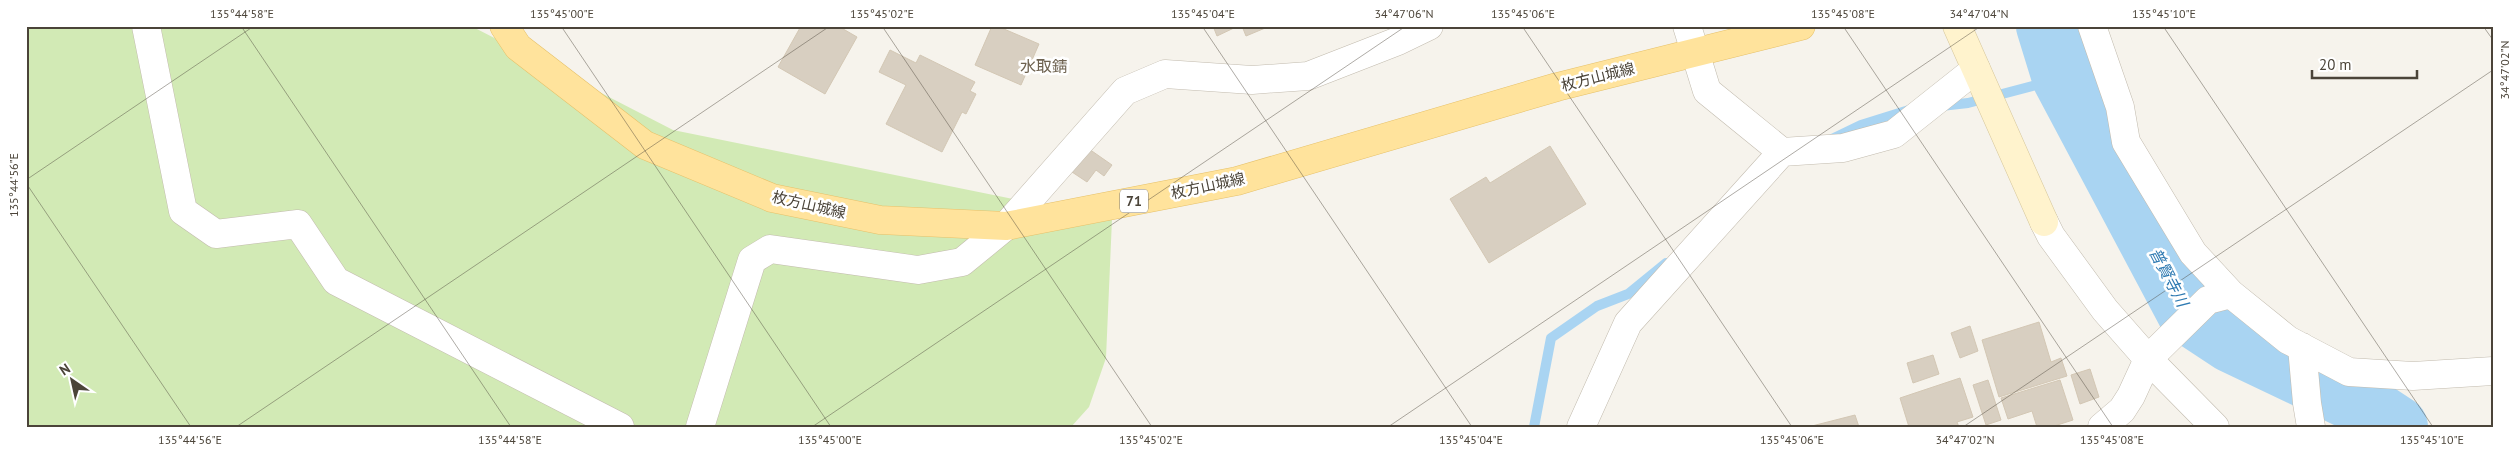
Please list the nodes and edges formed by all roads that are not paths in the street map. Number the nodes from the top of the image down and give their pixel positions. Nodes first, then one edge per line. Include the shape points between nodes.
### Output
1 (146, 26) edge
2 (504, 26) edge
3 (1429, 26) edge
4 (1687, 26) edge
5 (1802, 26) edge
6 (1957, 26) edge
7 (2092, 26) edge
8 (1697, 52) junction
9 (1976, 68) junction
10 (1782, 152) junction
11 (1006, 226) junction
12 (2220, 297) junction
13 (2302, 347) junction
14 (2157, 351) junction
15 (2492, 370) edge
16 (620, 427) edge
17 (700, 427) edge
18 (1581, 427) edge
19 (2102, 427) edge
20 (2215, 427) edge
21 (2311, 427) edge

1 - 16 street via 183,211 216,234 298,224 336,281
2 - 11 main road, 枚方山城線 / 71 via 518,47 645,145 772,198 880,220
3 - 11 street via 1308,76 1252,80 1165,74 1126,91
4 - 8 street
5 - 8 main road, 枚方山城線 / 71
6 - 9 street
7 - 12 street via 2120,107 2126,142
8 - 10 street via 1707,91
8 - 11 main road, 枚方山城線 / 71 via 1558,87 1237,181
9 - 10 street via 1894,134 1843,148
9 - 14 street via 2051,236 2105,310
10 - 18 street via 1628,323
11 - 17 street via 962,262 918,270 770,249 752,260
12 - 13 street
12 - 14 street
13 - 15 street via 2349,372 2413,376
13 - 21 street
14 - 19 street via 2122,410
14 - 20 street

